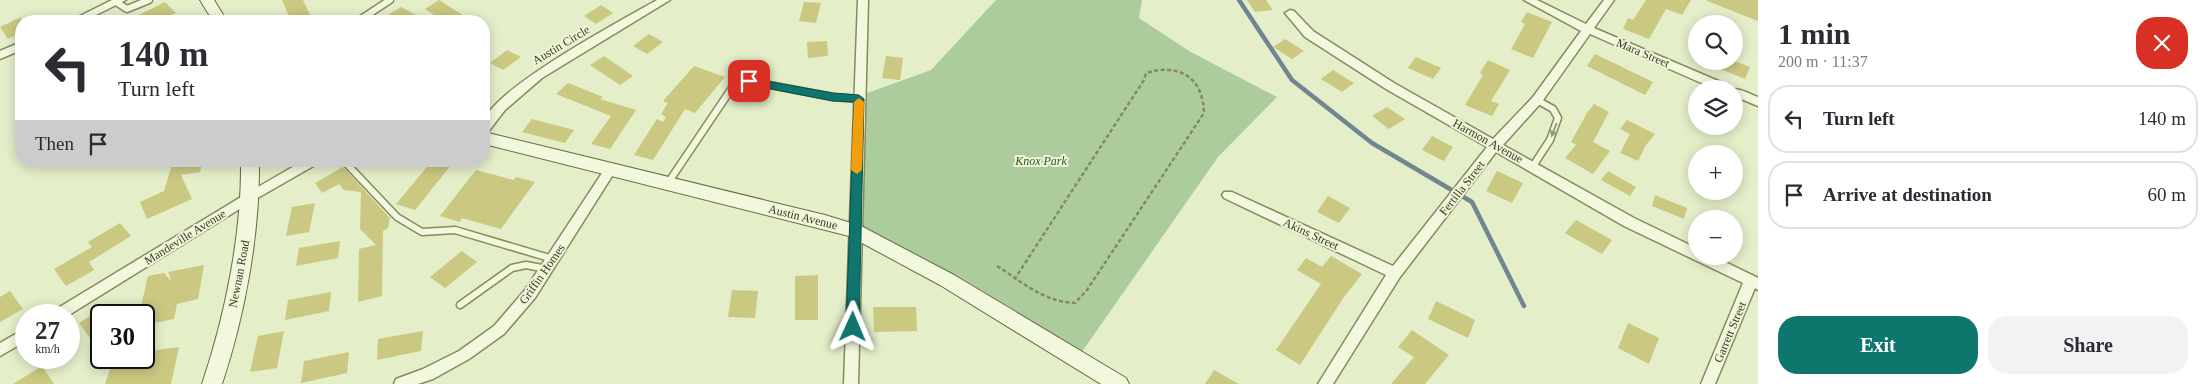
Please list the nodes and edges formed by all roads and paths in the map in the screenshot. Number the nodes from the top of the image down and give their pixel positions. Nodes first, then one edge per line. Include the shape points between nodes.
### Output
1 (149, 0) edge
2 (207, 0) edge
3 (390, 0) edge
4 (665, 0) edge
5 (863, 0) edge
6 (1528, 0) edge
7 (1609, 0) edge
8 (121, 4) edge
9 (1290, 13) dead end
10 (91, 15) edge
11 (216, 15) edge
12 (367, 15) edge
13 (1587, 29) junction
14 (15, 49) edge
15 (0, 56) edge
16 (1705, 80) edge
17 (1743, 96) edge
18 (859, 99) junction
19 (1537, 100) junction
20 (1758, 102) edge
21 (490, 121) edge
22 (490, 140) edge
23 (1495, 145) junction
24 (1533, 166) junction
25 (250, 167) edge
26 (302, 167) edge
27 (350, 167) edge
28 (610, 170) junction
29 (667, 184) junction
30 (1228, 195) dead end
31 (250, 197) junction
32 (855, 231) junction
33 (1688, 250) edge
34 (550, 264) junction
35 (1719, 265) edge
36 (998, 266) dead end
37 (1395, 273) junction
38 (1016, 277) junction
39 (1755, 282) edge
40 (76, 304) edge
41 (460, 305) dead end
42 (15, 341) edge
43 (0, 350) edge
44 (212, 384) edge
45 (401, 384) edge
46 (852, 384) edge
47 (1119, 384) edge
48 (1325, 384) edge
49 (1708, 384) edge

1 - 8 lane
2 - 11 street
3 - 12 lane
4 - 21 street, Austin Circle via 538,75 501,107
5 - 18 street
6 - 13 street, Mara Street
7 - 13 street, Fertilla Street
8 - 10 street
9 - 23 street, Harmon Avenue via 1310,34 1390,86
13 - 16 street, Mara Street
13 - 19 street, Fertilla Street
14 - 15 street
17 - 20 street
18 - 29 lane via 749,81 736,82
18 - 32 street
19 - 23 street, Fertilla Street
19 -> 24 lane via 1557,113 1558,118 1552,138
22 - 28 street, Austin Avenue
23 - 24 street, Harmon Avenue
23 - 37 street, Fertilla Street
24 - 33 street, Harmon Avenue via 1629,222
25 - 31 street, Newnan Road
26 - 31 street, Mandeville Avenue
27 - 34 lane via 397,217 422,232 454,230
28 - 29 street, Austin Avenue
28 - 34 street, Griffin Homes
29 - 32 street, Austin Avenue
30 - 37 street, Akins Street
31 - 40 street, Mandeville Avenue
31 - 44 street, Newnan Road via 244,254 221,360
32 - 46 street
32 - 47 street, Austin Avenue via 947,280
34 - 41 lane via 512,268
34 - 45 street, Griffin Homes via 530,294 499,330 464,355
35 - 39 street
36 - 38 path
37 - 48 street, Fertilla Street
38 - 38 path via 1062,304 1075,302 1087,290 1204,113 1200,88 1185,74 1168,68 1146,73 1098,153
39 - 49 street, Garrett Street
42 - 43 street

